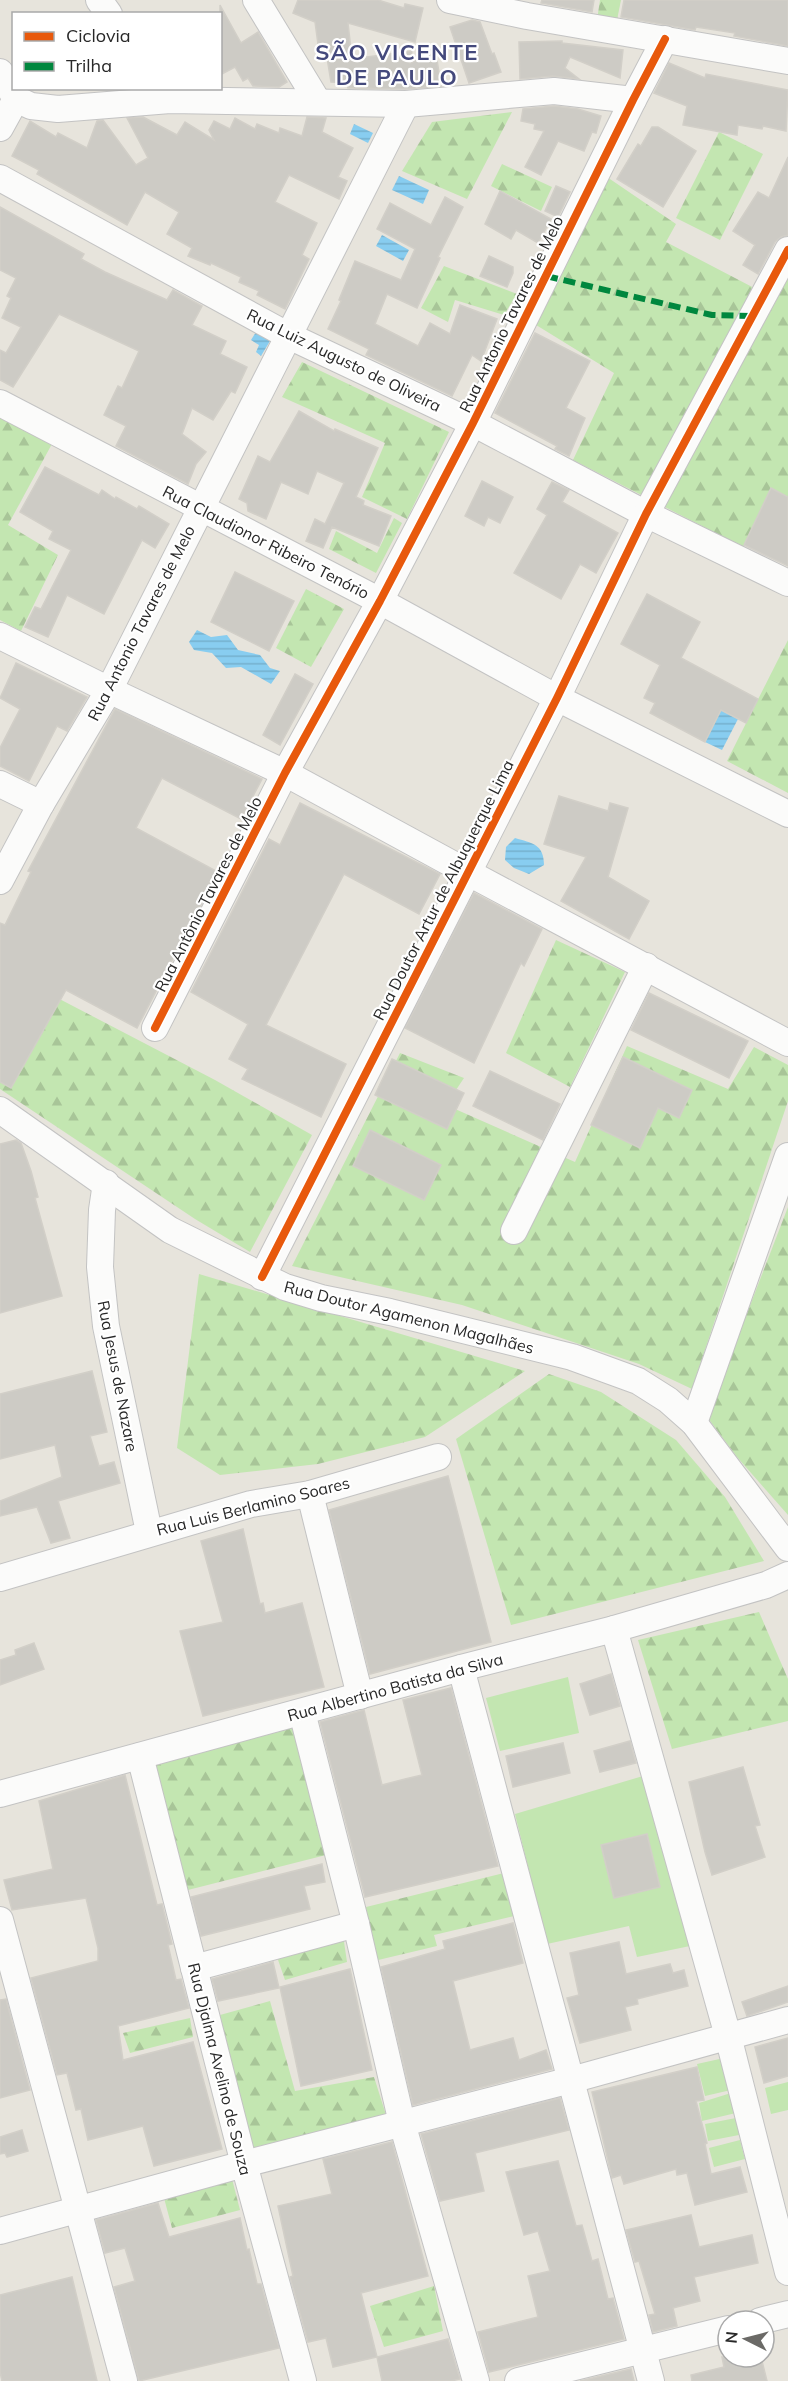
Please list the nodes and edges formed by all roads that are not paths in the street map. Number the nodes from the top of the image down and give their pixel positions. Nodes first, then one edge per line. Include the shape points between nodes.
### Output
1 (256, 0) edge
2 (450, 0) edge
3 (532, 8) edge
4 (665, 39) junction
5 (788, 61) edge
6 (0, 72) edge
7 (166, 94) edge
8 (16, 99) junction
9 (633, 100) junction
10 (318, 102) junction
11 (406, 104) junction
12 (0, 128) edge
13 (0, 178) edge
14 (788, 250) edge
15 (287, 335) junction
16 (0, 403) edge
17 (472, 423) junction
18 (200, 508) junction
19 (646, 514) junction
20 (788, 583) edge
21 (380, 601) junction
22 (0, 636) edge
23 (110, 690) junction
24 (556, 698) junction
25 (285, 773) junction
26 (0, 784) edge
27 (41, 804) junction
28 (788, 814) edge
29 (467, 872) junction
30 (0, 881) edge
31 (646, 966) junction
32 (155, 1028) dead end
33 (788, 1043) edge
34 (0, 1110) edge
35 (788, 1156) edge
36 (106, 1183) junction
37 (514, 1231) dead end
38 (261, 1277) junction
39 (694, 1423) junction
40 (438, 1457) dead end
41 (310, 1494) junction
42 (149, 1532) junction
43 (788, 1548) edge
44 (788, 1575) edge
45 (0, 1578) edge
46 (614, 1629) junction
47 (461, 1668) junction
48 (360, 1696) junction
49 (302, 1712) junction
50 (140, 1756) junction
51 (0, 1794) edge
52 (0, 1920) edge
53 (356, 1924) junction
54 (194, 1968) junction
55 (788, 2020) edge
56 (728, 2036) junction
57 (571, 2080) junction
58 (402, 2122) junction
59 (244, 2164) junction
60 (77, 2210) junction
61 (0, 2230) edge
62 (788, 2272) edge
63 (716, 2332) edge
64 (642, 2350) junction
65 (124, 2381) edge
66 (303, 2381) edge
67 (476, 2381) edge
68 (518, 2381) edge
69 (651, 2381) edge

1 - 10 street
2 - 3 street
3 - 4 street
4 - 5 street
4 - 9 street, Rua Antonio Tavares de Melo
6 - 8 street
7 - 8 street via 58,109 31,106
7 - 10 street
8 - 12 street
9 - 11 street via 554,91
9 - 17 street, Rua Antonio Tavares de Melo
10 - 11 street
11 - 15 street, Rua Antonio Tavares de Melo
13 - 15 street, Rua Luiz Augusto de Oliveira
14 - 19 street, Rua Doutor Artur de Albuquerque Lima
15 - 17 street, Rua Luiz Augusto de Oliveira
15 - 18 street, Rua Antonio Tavares de Melo
16 - 18 street, Rua Claudionor Ribeiro Tenório
17 - 19 street, Rua Luiz Augusto de Oliveira
17 - 21 street, Rua Antonio Tavares de Melo
18 - 21 street, Rua Claudionor Ribeiro Tenório
18 - 23 street, Rua Antonio Tavares de Melo
19 - 20 street, Rua Luiz Augusto de Oliveira
19 - 24 street, Rua Doutor Artur de Albuquerque Lima
21 - 24 street, Rua Claudionor Ribeiro Tenório
21 - 25 street, Rua Antonio Tavares de Melo
22 - 23 street
23 - 25 street
23 - 27 street, Rua Antonio Tavares de Melo
24 - 28 street, Rua Claudionor Ribeiro Tenório
24 - 29 street, Rua Doutor Artur de Albuquerque Lima
25 - 29 street
25 - 32 street, Rua Antônio Tavares de Melo
26 - 27 street
27 - 30 street, Rua Antonio Tavares de Melo
29 - 31 street
29 - 38 street, Rua Doutor Artur de Albuquerque Lima
31 - 33 street
31 - 37 street
34 - 36 street, Rua Doutor Agamenon Magalhães
35 - 39 street
36 - 38 street, Rua Doutor Agamenon Magalhães via 170,1230
36 - 42 street, Rua Jesus de Nazare via 100,1267 106,1326
38 - 39 street, Rua Doutor Agamenon Magalhães via 321,1298 572,1357 638,1381
39 - 43 street, Rua Doutor Agamenon Magalhães
40 - 41 street, Rua Luis Berlamino Soares
41 - 42 street, Rua Luis Berlamino Soares via 251,1504
41 - 48 street
42 - 45 street, Rua Luis Berlamino Soares
44 - 46 street, Rua Albertino Batista da Silva via 766,1585
46 - 47 street, Rua Albertino Batista da Silva
46 - 56 street
47 - 48 street, Rua Albertino Batista da Silva
47 - 57 street
48 - 49 street, Rua Albertino Batista da Silva
49 - 50 street, Rua Albertino Batista da Silva
49 - 53 street
50 - 51 street, Rua Albertino Batista da Silva
50 - 54 street, Rua Djalma Avelino de Souza
52 - 60 street
53 - 54 street
53 - 58 street
54 - 59 street, Rua Djalma Avelino de Souza
55 - 56 street
56 - 57 street
56 - 62 street
57 - 58 street
57 - 64 street
58 - 59 street
58 - 67 street
59 - 60 street
59 - 66 street, Rua Djalma Avelino de Souza
60 - 61 street
60 - 65 street
63 - 64 street
64 - 68 street
64 - 69 street

